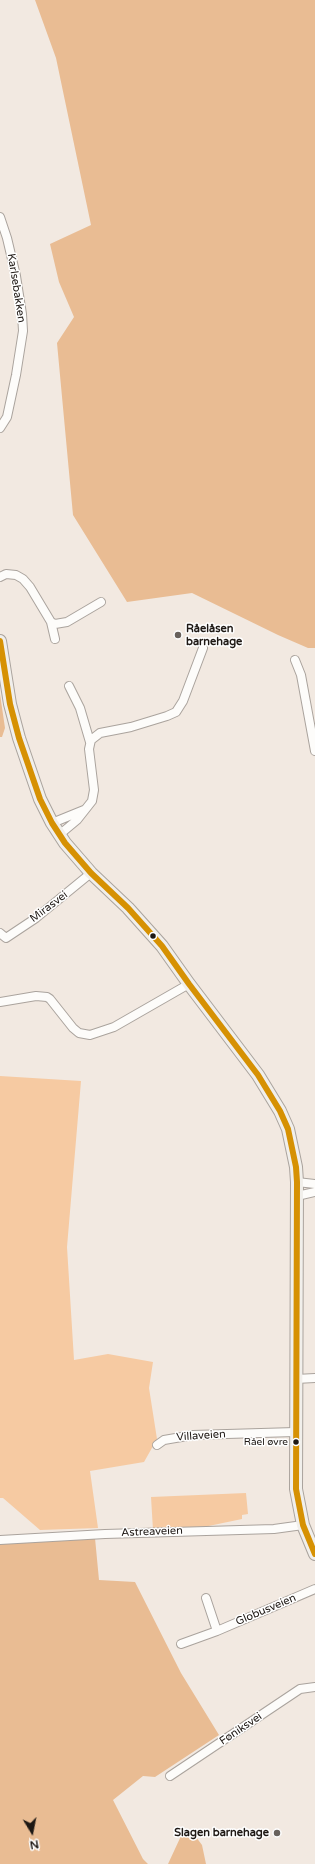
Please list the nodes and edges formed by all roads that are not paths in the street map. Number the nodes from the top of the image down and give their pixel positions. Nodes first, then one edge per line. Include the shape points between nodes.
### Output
1 (0, 217) edge
2 (0, 428) edge
3 (0, 577) edge
4 (101, 602) dead end
5 (51, 622) junction
6 (54, 639) dead end
7 (0, 641) edge
8 (203, 648) dead end
9 (295, 660) dead end
10 (69, 686) dead end
11 (90, 742) junction
12 (315, 751) edge
13 (87, 808) junction
14 (52, 823) junction
15 (59, 835) junction
16 (91, 873) junction
17 (3, 936) edge
18 (188, 984) junction
19 (0, 1002) edge
20 (297, 1182) junction
21 (315, 1184) edge
22 (315, 1192) edge
23 (297, 1196) junction
24 (315, 1378) edge
25 (296, 1379) junction
26 (295, 1432) junction
27 (156, 1445) dead end
28 (303, 1525) junction
29 (0, 1540) edge
30 (315, 1554) edge
31 (315, 1590) edge
32 (206, 1598) dead end
33 (217, 1631) junction
34 (181, 1644) dead end
35 (315, 1687) edge
36 (170, 1776) dead end

1 - 2 street, Karlsebakken via 16,276 23,331 7,417
3 - 5 street via 6,574 23,579
4 - 5 street via 67,622
5 - 6 street
7 - 14 main road via 10,704 19,738 40,799
8 - 11 street via 183,701 176,712 100,734
9 - 12 street via 301,675
10 - 11 street via 80,708
11 - 13 street via 94,790 92,801
13 - 14 street
13 - 15 street
14 - 15 main road
15 - 16 main road
16 - 17 street, Mirasvei via 36,918
16 - 18 main road via 148,928
18 - 19 street via 114,1027 90,1035 79,1033 73,1028 47,997 36,996
18 - 20 main road via 258,1075 280,1111 292,1142
20 - 21 street
20 - 23 main road
22 - 23 street
23 - 25 main road
24 - 25 street
25 - 26 main road
26 - 27 street, Villaveien via 193,1435 164,1440
26 - 28 main road via 296,1489
28 - 29 street, Astreaveien via 274,1529
28 - 30 main road
31 - 33 street, Globusveien
32 - 33 street
33 - 34 street, Globusveien
35 - 36 street, Føniksvei via 300,1690

